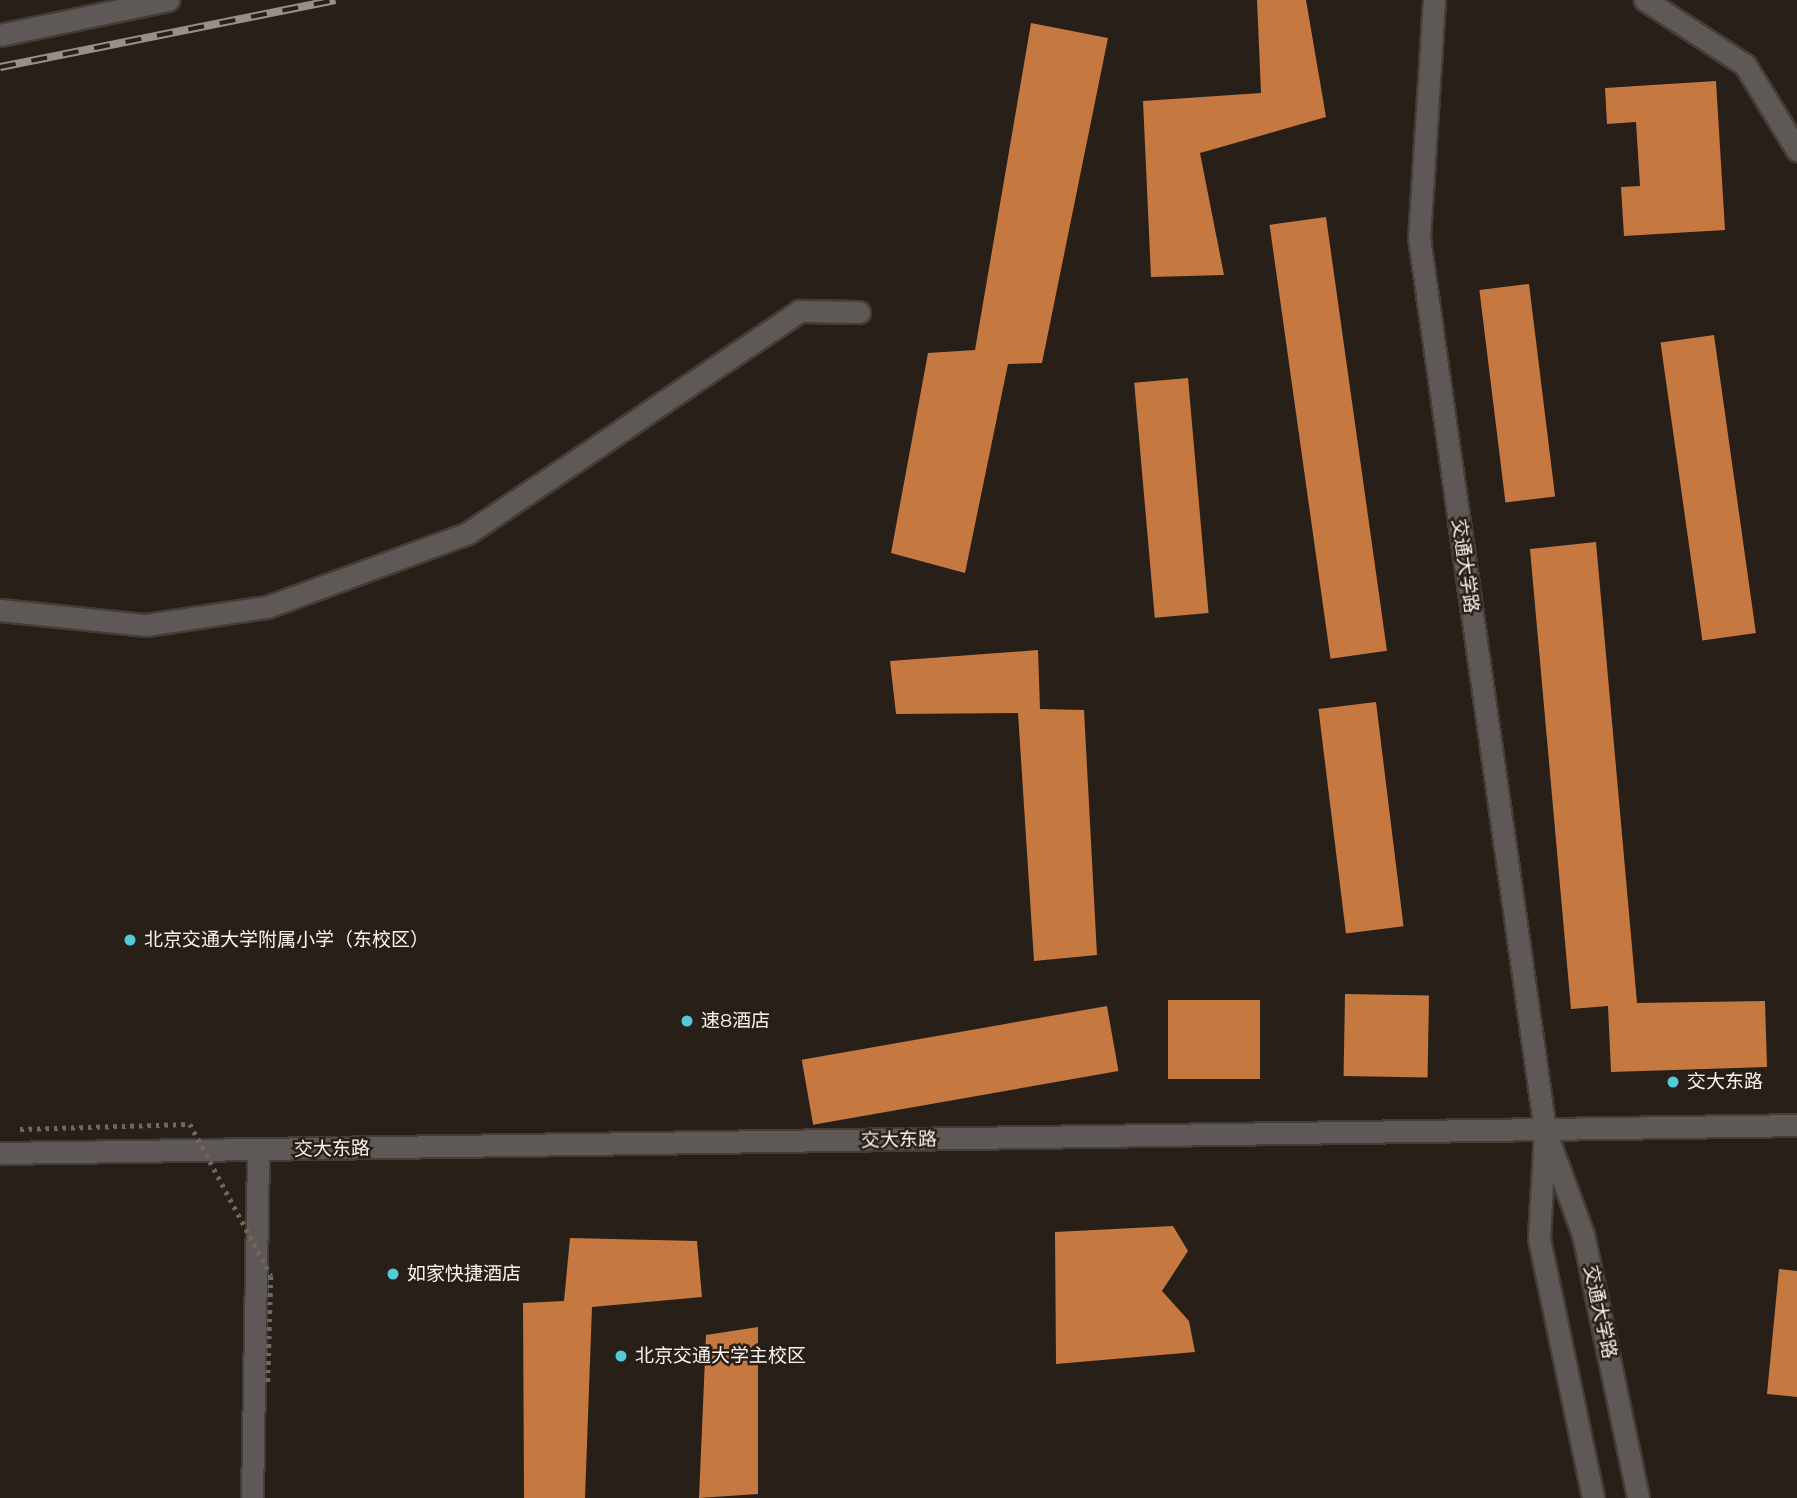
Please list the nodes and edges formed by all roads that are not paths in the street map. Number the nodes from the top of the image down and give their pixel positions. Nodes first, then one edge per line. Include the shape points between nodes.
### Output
1 (168, 0) edge
2 (1434, 0) edge
3 (1645, 0) edge
4 (0, 35) edge
5 (1797, 150) edge
6 (859, 312) dead end
7 (0, 610) edge
8 (1797, 1125) edge
9 (1545, 1130) junction
10 (258, 1150) junction
11 (0, 1153) edge
12 (252, 1498) edge
13 (1593, 1498) edge
14 (1638, 1498) edge

1 - 4 street
2 - 9 street, 交通大学路 via 1419,238
3 - 5 street via 1745,65
6 - 7 street via 799,311 468,533 267,607 146,625
8 - 9 street, 交大东路
9 - 10 street, 交大东路
9 - 13 street, 交通大学路 via 1539,1239
9 - 14 street, 交通大学路 via 1583,1234
10 - 11 street, 交大东路
10 - 12 street

